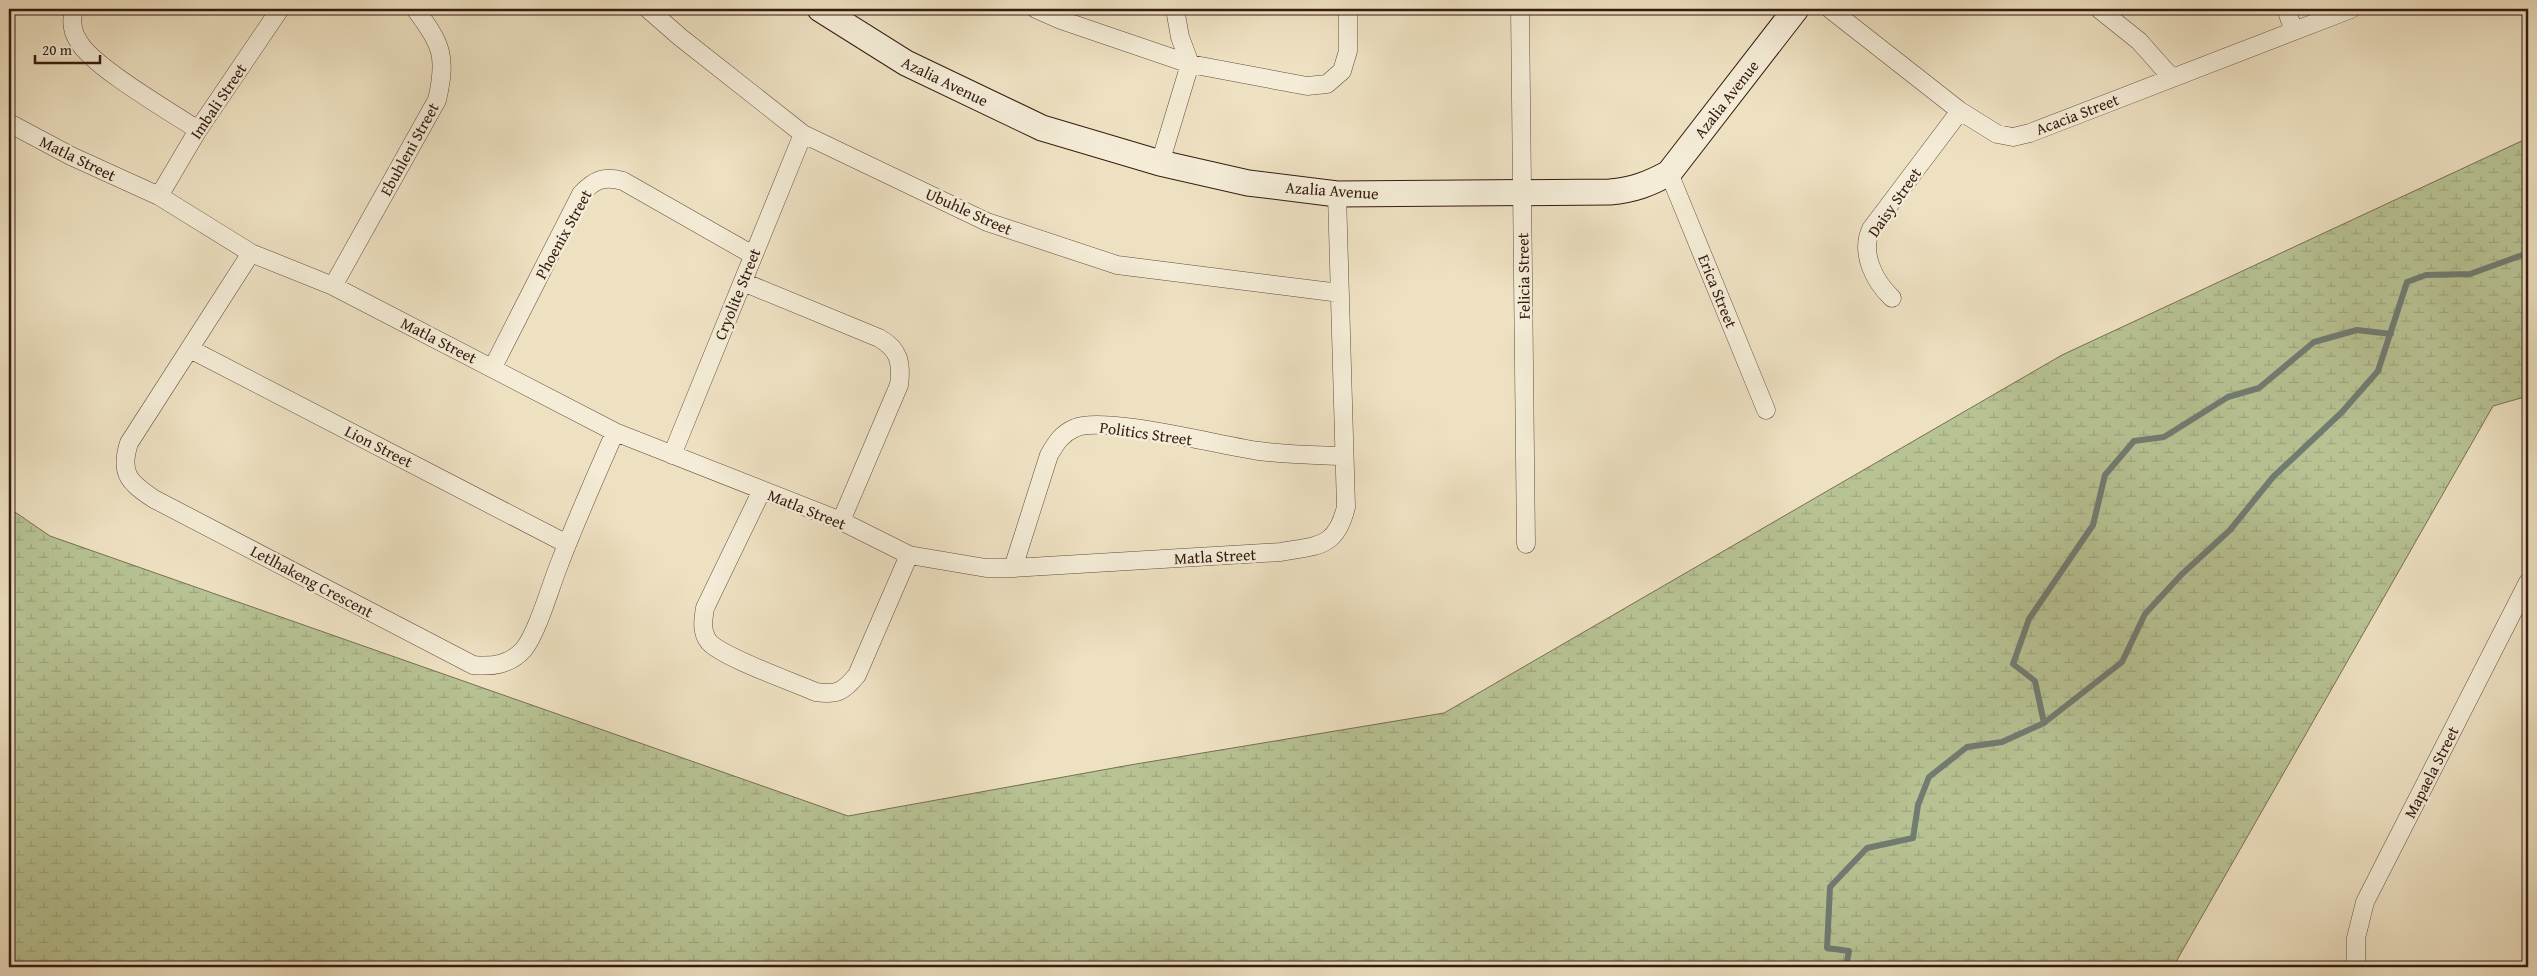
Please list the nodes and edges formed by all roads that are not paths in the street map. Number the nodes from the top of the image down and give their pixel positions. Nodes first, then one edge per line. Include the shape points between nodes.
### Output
1 (74, 9) edge
2 (280, 9) edge
3 (415, 9) edge
4 (648, 9) edge
5 (820, 9) edge
6 (1036, 9) edge
7 (1175, 9) edge
8 (1348, 9) edge
9 (1520, 9) edge
10 (1796, 9) edge
11 (1830, 9) edge
12 (2099, 9) edge
13 (2286, 9) edge
14 (2351, 9) edge
15 (2294, 31) junction
16 (1190, 64) junction
17 (2171, 77) junction
18 (1960, 111) junction
19 (9, 123) edge
20 (198, 130) junction
21 (803, 134) junction
22 (1160, 163) junction
23 (1669, 173) junction
24 (1522, 192) junction
25 (1337, 194) junction
26 (159, 196) junction
27 (251, 253) junction
28 (753, 255) junction
29 (742, 282) junction
30 (333, 286) junction
31 (1340, 293) junction
32 (1892, 298) dead end
33 (190, 349) junction
34 (493, 368) junction
35 (1766, 410) dead end
36 (616, 432) junction
37 (672, 454) junction
38 (1343, 456) junction
39 (762, 490) junction
40 (841, 522) junction
41 (567, 544) junction
42 (1526, 544) dead end
43 (909, 555) junction
44 (1013, 568) junction
45 (2528, 582) edge
46 (2356, 967) edge

1 - 20 street via 73,29 79,44 96,61
2 - 20 street, Imbali Street
3 - 30 street, Ebuhleni Street via 430,28 441,51 443,74 437,100
4 - 21 street, Ubuhle Street
5 - 22 street, Azalia Avenue via 906,63 1042,128
6 - 16 street
7 - 16 street via 1180,37
8 - 16 street via 1346,58 1342,71 1327,84 1307,86
9 - 24 street, Felicia Street
10 - 23 street, Azalia Avenue
11 - 18 street, Acacia Street
12 - 17 street via 2139,41
13 - 15 street
14 - 15 street, Acacia Street
15 - 17 street, Acacia Street
16 - 22 street
17 - 18 street, Acacia Street via 2014,137 1997,134
18 - 32 street, Daisy Street via 1867,238 1866,254 1882,289
19 - 26 street, Matla Street via 71,156
20 - 26 street, Imbali Street
21 - 28 street, Cryolite Street
21 - 31 street, Ubuhle Street via 987,222 1081,255 1117,265
22 - 25 street, Azalia Avenue via 1248,183
23 - 24 street, Azalia Avenue via 1632,190
23 - 35 street, Erica Street
24 - 25 street, Azalia Avenue
24 - 42 street, Felicia Street
25 - 31 street, Matla Street
26 - 27 street, Matla Street
27 - 30 street, Matla Street
27 - 33 street, Letlhakeng Crescent
28 - 29 street, Cryolite Street
28 - 34 street, Phoenix Street via 623,181 608,177 592,182 581,194
29 - 37 street, Cryolite Street
29 - 40 street via 880,338 890,344 898,355 902,367 899,385
30 - 34 street, Matla Street
31 - 38 street, Matla Street
33 - 41 street, Lion Street
33 - 41 street, Letlhakeng Crescent via 130,443 125,457 126,474 134,486 473,665 493,668 524,649
34 - 36 street, Matla Street
36 - 37 street, Matla Street
36 - 41 street, Letlhakeng Crescent
37 - 39 street, Matla Street
38 - 44 street, Matla Street via 1346,507 1341,526 1331,539 1314,546 1281,552
38 - 44 street, Politics Street via 1288,455 1124,427 1076,427 1058,439 1049,455
39 - 40 street, Matla Street
39 - 43 street via 705,608 702,625 708,641 722,652 816,692 832,694 847,688 857,675
40 - 43 street, Matla Street
43 - 44 street, Matla Street via 986,568
45 - 46 street, Mapaela Street via 2365,902 2356,938

